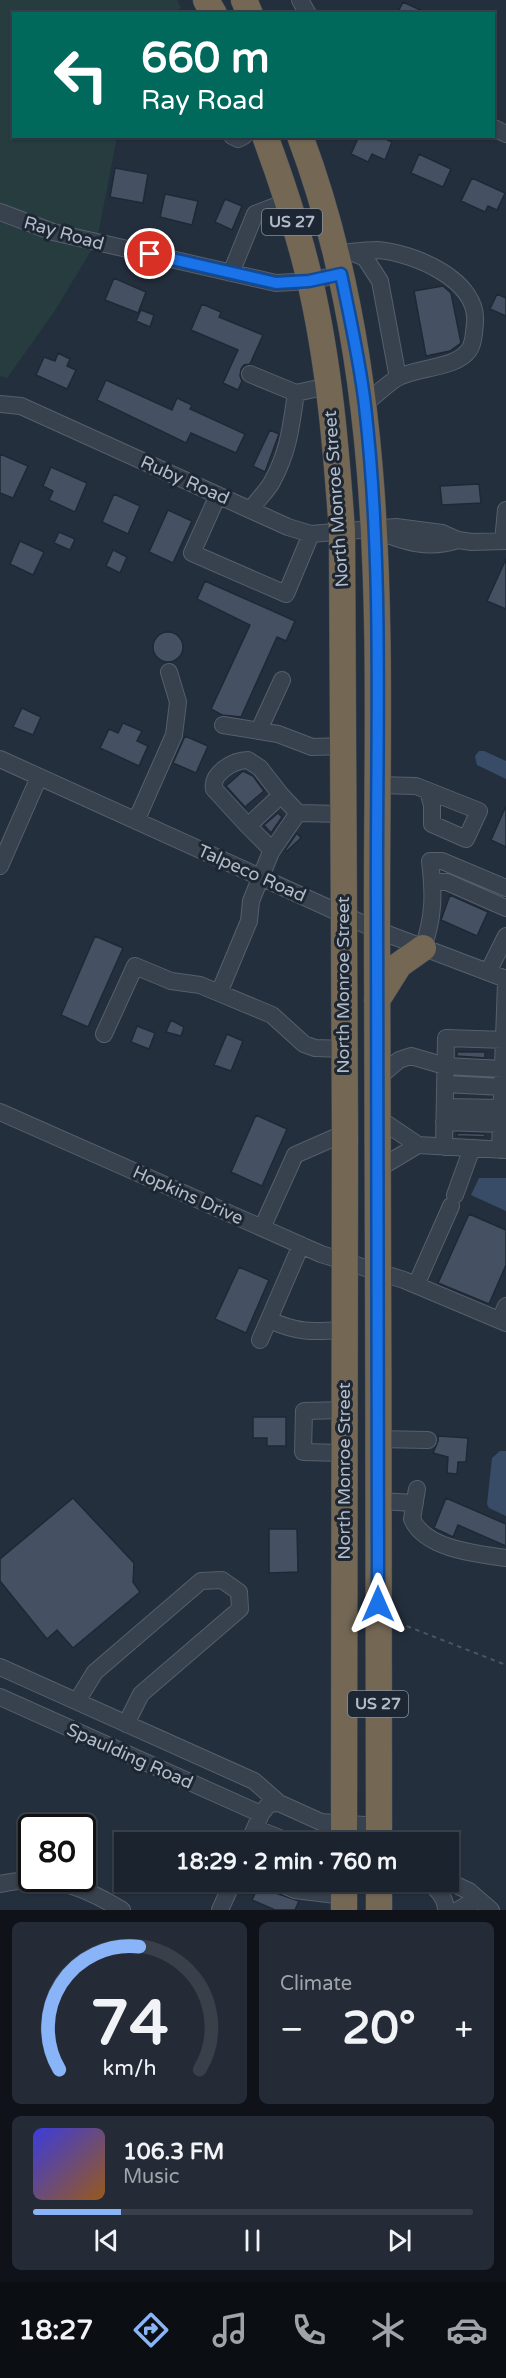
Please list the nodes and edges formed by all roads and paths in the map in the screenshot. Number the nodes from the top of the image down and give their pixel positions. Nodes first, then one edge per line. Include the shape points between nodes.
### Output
1 (266, 138) edge
2 (301, 138) edge
3 (286, 202) junction
4 (0, 212) edge
5 (342, 260) junction
6 (231, 273) junction
7 (309, 281) junction
8 (250, 374) dead end
9 (398, 378) junction
10 (328, 386) junction
11 (296, 393) junction
12 (0, 404) edge
13 (364, 404) junction
14 (218, 495) junction
15 (251, 510) junction
16 (506, 510) edge
17 (374, 530) junction
18 (342, 531) junction
19 (311, 534) junction
20 (504, 541) edge
21 (169, 672) dead end
22 (282, 680) dead end
23 (223, 725) dead end
24 (259, 730) junction
25 (342, 747) junction
26 (0, 759) edge
27 (39, 777) junction
28 (376, 785) junction
29 (428, 791) dead end
30 (281, 795) junction
31 (298, 813) junction
32 (342, 814) junction
33 (136, 821) junction
34 (248, 826) junction
35 (272, 850) junction
36 (0, 866) edge
37 (261, 877) junction
38 (433, 882) junction
39 (506, 888) edge
40 (506, 908) edge
41 (343, 914) junction
42 (377, 930) junction
43 (506, 936) edge
44 (423, 948) junction
45 (488, 972) junction
46 (506, 981) edge
47 (219, 993) junction
48 (377, 1000) junction
49 (104, 1034) dead end
50 (505, 1040) edge
51 (344, 1049) junction
52 (445, 1066) junction
53 (503, 1068) junction
54 (379, 1077) junction
55 (445, 1084) junction
56 (502, 1087) junction
57 (0, 1112) edge
58 (445, 1115) junction
59 (501, 1116) junction
60 (378, 1118) junction
61 (345, 1133) junction
62 (418, 1145) junction
63 (444, 1147) junction
64 (472, 1148) junction
65 (503, 1150) edge
66 (378, 1169) junction
67 (262, 1228) junction
68 (301, 1245) junction
69 (344, 1261) junction
70 (378, 1272) junction
71 (416, 1285) junction
72 (504, 1316) edge
73 (269, 1320) junction
74 (344, 1330) junction
75 (260, 1340) dead end
76 (344, 1418) junction
77 (378, 1432) junction
78 (428, 1440) dead end
79 (344, 1453) junction
80 (378, 1501) junction
81 (506, 1558) edge
82 (378, 1625) junction
83 (506, 1665) edge
84 (0, 1667) edge
85 (0, 1696) edge
86 (77, 1701) junction
87 (126, 1724) junction
88 (279, 1803) junction
89 (255, 1828) edge
90 (342, 1832) edge
91 (344, 1832) edge
92 (379, 1832) edge
93 (0, 1884) edge
94 (228, 1892) edge
95 (328, 1892) edge
96 (379, 1892) edge
97 (445, 1895) edge
98 (344, 1896) edge
99 (480, 1901) edge
100 (122, 1910) edge
101 (220, 1910) edge
102 (379, 1910) edge
103 (458, 1910) edge

1 - 3 highway, North Monroe Street / US 27
2 - 5 highway, North Monroe Street / US 27
3 - 6 street via 255,214
3 - 7 highway, North Monroe Street / US 27
4 - 6 street, Ray Road via 53,232
5 - 7 street, Ray Road
5 - 9 street via 365,258 380,281
5 - 9 street, Ray Road via 378,250 402,255 454,279 467,292 476,313 470,349 462,357
5 - 13 highway, North Monroe Street / US 27
6 - 7 street, Ray Road via 276,283
7 - 10 highway, North Monroe Street / US 27
8 - 11 street
9 - 13 street, Ray Road
10 - 11 street
10 - 18 highway, North Monroe Street / US 27
11 - 15 street via 288,447 272,483
12 - 14 street, Ruby Road via 21,406
13 - 17 highway, North Monroe Street / US 27
14 - 15 street, Ruby Road
14 - 19 street via 192,553 286,594
15 - 19 street, Ruby Road
16 - 20 street
17 - 18 street, Ruby Road
17 - 20 street, Ruby Road via 396,527 442,532 458,540
17 - 28 highway, North Monroe Street / US 27
18 - 19 street, Ruby Road
18 - 25 highway, North Monroe Street / US 27
21 - 33 street via 178,702 174,735
22 - 24 street
23 - 24 street
24 - 25 street via 312,747
25 - 32 highway, North Monroe Street / US 27
26 - 27 street, Talpeco Road
27 - 33 street, Talpeco Road
27 - 36 street
28 - 29 street via 416,786
28 - 42 highway, North Monroe Street / US 27
30 - 31 street
30 - 34 street
30 - 34 street via 260,768 248,760 236,762 217,775 214,789
31 - 32 street
31 - 35 street
32 - 41 highway, North Monroe Street / US 27
33 - 37 street, Talpeco Road
34 - 35 street
35 - 37 street
37 - 41 street, Talpeco Road
37 - 47 street via 251,901 249,921
38 - 39 street via 430,861 442,861
38 - 40 street via 447,882
38 - 44 street via 432,922
41 - 42 street, Talpeco Road
41 - 51 highway, North Monroe Street / US 27
42 - 44 street, Talpeco Road
42 - 48 highway, North Monroe Street / US 27
43 - 45 street
44 - 45 street, Talpeco Road
44 - 48 highway via 399,965
45 - 46 street, Talpeco Road
46 - 50 street
47 - 49 street via 200,985 171,981 135,966
47 - 51 street via 272,1015 304,1044
48 - 54 highway, North Monroe Street / US 27
50 - 52 street via 446,1038
50 - 53 street
51 - 61 highway, North Monroe Street / US 27
52 - 53 street
52 - 54 street via 411,1056 399,1060
52 - 55 street
53 - 56 street
54 - 60 highway, North Monroe Street / US 27
55 - 56 street
55 - 58 street
56 - 59 street
57 - 67 street, Hopkins Drive
58 - 59 street
58 - 63 street
59 - 65 street
60 - 62 street
60 - 66 highway, North Monroe Street / US 27
61 - 67 street via 295,1155
61 - 69 highway, North Monroe Street / US 27
62 - 63 street
62 - 66 street
63 - 64 street
64 - 65 street
64 - 71 street
66 - 70 highway, North Monroe Street / US 27
67 - 68 street, Hopkins Drive
68 - 69 street, Hopkins Drive
68 - 73 street
69 - 70 street, Hopkins Drive
69 - 74 highway, North Monroe Street / US 27
70 - 71 street, Hopkins Drive
70 - 77 highway, North Monroe Street / US 27
71 - 72 street, Hopkins Drive
73 - 74 street via 294,1330
73 - 75 street
74 - 76 highway, North Monroe Street / US 27
76 - 77 highway
76 - 79 highway, North Monroe Street / US 27
76 - 79 street via 304,1411 303,1452
77 - 78 street
77 - 80 highway, North Monroe Street / US 27
79 - 91 highway, North Monroe Street / US 27
80 - 81 street via 416,1496 412,1519 429,1539 463,1551
80 - 82 highway, North Monroe Street / US 27
82 - 83 path via 404,1625
82 - 92 highway, North Monroe Street / US 27
84 - 86 street
85 - 89 street, Spaulding Road
86 - 87 street
86 - 87 street via 95,1672 201,1581 222,1580 239,1592 240,1609 141,1694
87 - 88 street via 254,1781
88 - 89 street via 269,1804
88 - 90 street
93 - 100 street via 43,1879 67,1883
94 - 101 street
95 - 98 street
96 - 102 highway
97 - 99 street
99 - 103 street

